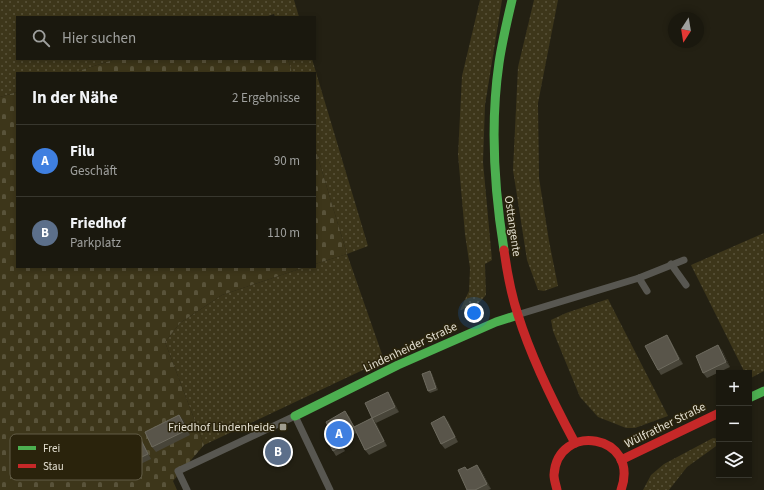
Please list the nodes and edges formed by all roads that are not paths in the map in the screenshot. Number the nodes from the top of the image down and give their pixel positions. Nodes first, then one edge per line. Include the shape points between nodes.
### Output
1 (512, 0) edge
2 (684, 260) dead end
3 (671, 264) junction
4 (639, 278) junction
5 (686, 285) dead end
6 (647, 291) dead end
7 (518, 315) junction
8 (764, 391) edge
9 (752, 397) edge
10 (716, 414) edge
11 (294, 416) junction
12 (575, 443) junction
13 (621, 460) junction
14 (187, 490) edge
15 (330, 490) edge
16 (557, 490) edge
17 (621, 490) edge

1 - 7 main road, Osttangente via 500,56 493,142 499,224
2 - 3 lane, Lindenheider Straße
3 - 4 lane, Lindenheider Straße
3 - 5 lane
4 - 6 lane
4 - 7 lane, Lindenheider Straße
7 - 11 main road, Lindenheider Straße via 398,365
7 - 12 main road, Osttangente via 542,379
8 - 9 main road
10 - 13 main road, Wülfrather Straße
11 - 14 lane, Lindenheider Straße via 178,471
11 - 15 lane
12 - 13 main road via 596,440 615,450
12 - 16 main road via 565,449 558,459 554,470
13 - 17 main road via 625,471

